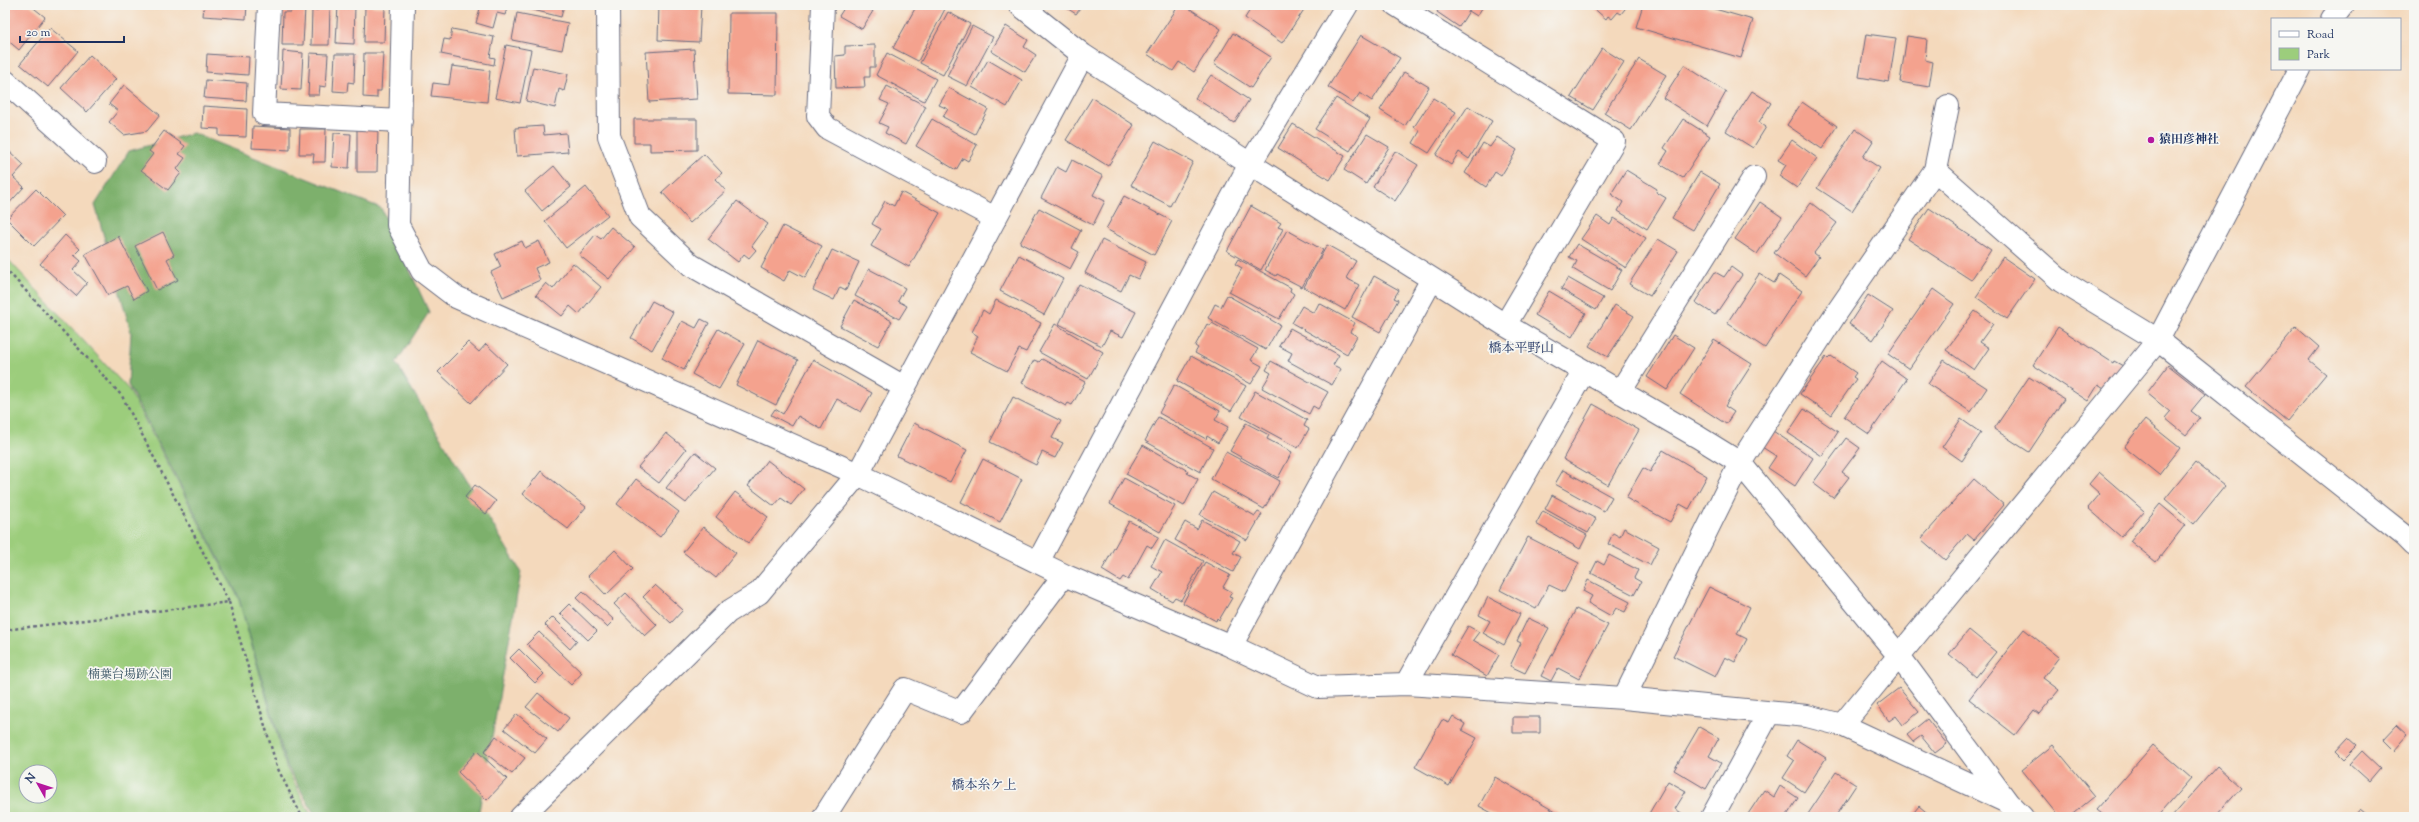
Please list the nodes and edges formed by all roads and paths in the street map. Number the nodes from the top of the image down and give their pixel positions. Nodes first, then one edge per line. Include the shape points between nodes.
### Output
1 (269, 5) edge
2 (403, 5) edge
3 (608, 5) edge
4 (823, 5) edge
5 (1020, 5) edge
6 (1347, 5) edge
7 (1396, 5) edge
8 (2343, 5) edge
9 (2333, 18) edge
10 (1083, 55) junction
11 (2299, 70) edge
12 (5, 81) edge
13 (1948, 106) dead end
14 (401, 121) junction
15 (95, 162) dead end
16 (1250, 164) junction
17 (1936, 170) junction
18 (1754, 177) dead end
19 (995, 218) junction
20 (5, 268) edge
21 (1432, 279) junction
22 (1505, 325) junction
23 (2158, 340) junction
24 (1584, 371) junction
25 (904, 387) junction
26 (1620, 392) junction
27 (1740, 463) junction
28 (858, 474) junction
29 (2414, 546) edge
30 (1038, 562) junction
31 (1064, 575) junction
32 (229, 602) junction
33 (5, 630) edge
34 (1231, 646) junction
35 (1899, 656) junction
36 (1406, 684) junction
37 (1624, 698) junction
38 (1769, 713) junction
39 (1842, 725) junction
40 (2015, 810) edge
41 (302, 817) edge
42 (522, 817) edge
43 (824, 817) edge
44 (1712, 817) edge

1 - 14 street via 264,114
2 - 14 street
3 - 25 street via 609,136 640,217 691,265
4 - 19 street via 818,116 826,128
5 - 10 street
6 - 16 street
7 - 22 street via 1614,141
8 - 9 street
10 - 16 street
10 - 19 street
11 - 23 street
12 - 15 street
13 - 17 street
14 - 28 street via 398,225 422,271 456,297
16 - 21 street
16 - 30 street
17 - 23 street via 2061,282
17 - 27 street via 1835,315
18 - 26 street
19 - 25 street
20 - 32 path via 122,396
21 - 22 street
21 - 34 street
22 - 24 street
23 - 29 street via 2405,536
23 - 35 street
24 - 26 street
24 - 36 street
25 - 28 street
26 - 27 street
27 - 35 street
27 - 37 street
28 - 30 street
28 - 42 street via 759,593 728,612
30 - 31 street
31 - 34 street
31 - 43 street via 961,712 905,689
32 - 33 path
32 - 41 path via 277,767
34 - 36 street via 1318,687
35 - 39 street
35 - 40 street
36 - 37 street
37 - 38 street
38 - 39 street via 1807,716
38 - 44 street
39 - 40 street

